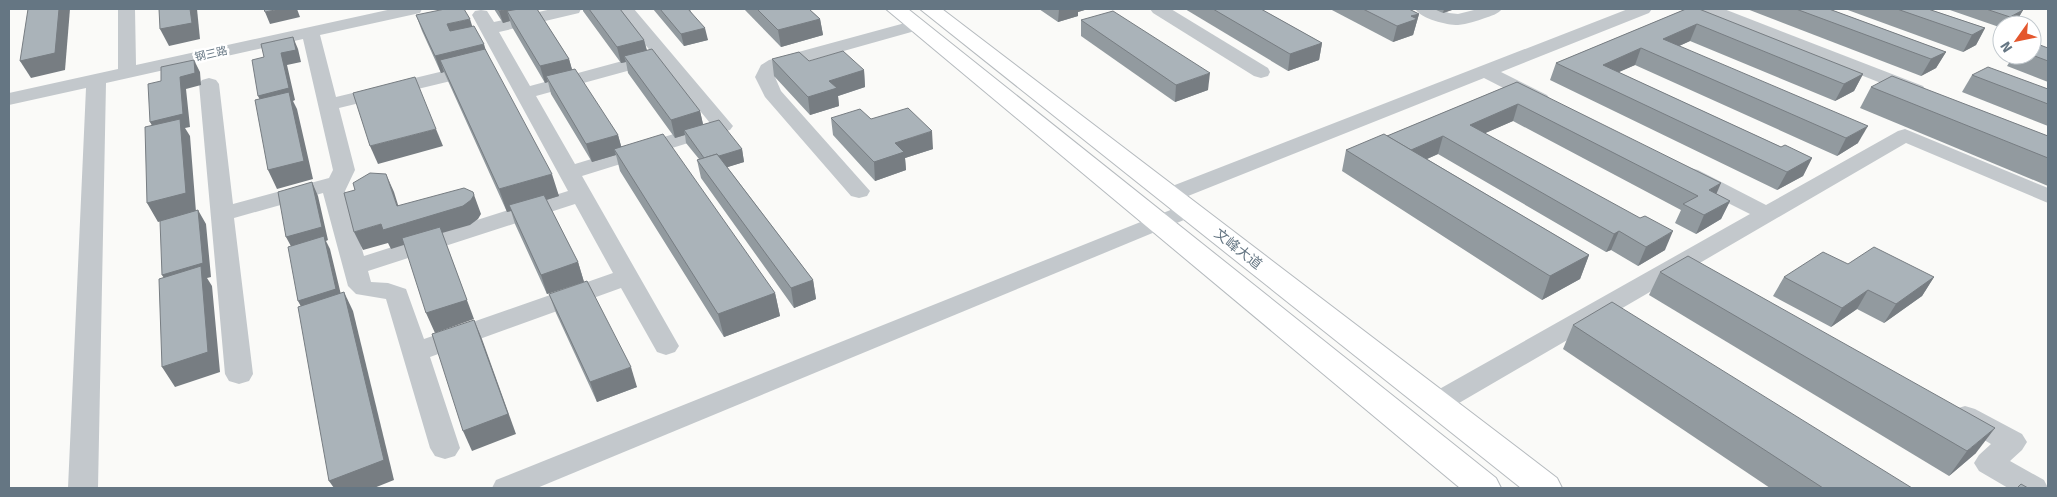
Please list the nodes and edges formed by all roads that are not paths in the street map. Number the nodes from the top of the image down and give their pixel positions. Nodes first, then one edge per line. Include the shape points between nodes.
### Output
1 (126, 9) edge
2 (414, 9) edge
3 (573, 9) edge
4 (625, 9) edge
5 (1159, 9) edge
6 (1424, 9) edge
7 (1493, 9) edge
8 (1643, 9) edge
9 (1709, 9) edge
10 (914, 14) edge
11 (310, 32) junction
12 (664, 55) junction
13 (507, 61) junction
14 (1485, 71) junction
15 (1261, 72) dead end
16 (127, 73) junction
17 (96, 80) junction
18 (209, 84) dead end
19 (525, 93) junction
20 (1929, 96) edge
21 (9, 99) edge
22 (328, 105) junction
23 (1556, 107) edge
24 (1670, 165) edge
25 (569, 173) junction
26 (338, 182) junction
27 (859, 191) dead end
28 (582, 194) junction
29 (2048, 196) edge
30 (1179, 203) junction
31 (222, 214) junction
32 (1767, 214) junction
33 (1158, 222) junction
34 (1685, 261) junction
35 (354, 267) junction
36 (1711, 276) edge
37 (627, 277) junction
38 (666, 346) dead end
39 (415, 352) junction
40 (239, 374) dead end
41 (1437, 403) junction
42 (1943, 404) edge
43 (445, 448) dead end
44 (83, 488) edge
45 (507, 488) edge
46 (1484, 488) edge
47 (1546, 488) edge
48 (2033, 488) edge

1 - 16 street
2 - 11 street, 钢三路
3 - 13 street via 485,22
4 - 12 street
5 - 15 street
6 - 7 street via 1456,21
8 - 14 street
9 - 20 street
10 - 27 street via 776,64 765,77 772,93
10 - 30 main road, 文峰大道
10 - 33 main road
11 - 16 street, 钢三路
11 - 22 street
12 - 19 street
12 - 25 street via 723,126
13 - 19 street
13 - 22 street
14 - 23 street
14 - 30 street
16 - 17 street, 钢三路
17 - 21 street, 钢三路
17 - 44 street
18 - 31 street
19 - 25 street
22 - 26 street via 344,170
24 - 32 street
25 - 28 street
26 - 31 street
26 - 35 street via 334,191
28 - 35 street
28 - 37 street
29 - 32 street via 1905,135
30 - 33 street
30 - 41 main road, 文峰大道
31 - 40 street
32 - 34 street
33 - 45 street
33 - 46 main road
34 - 36 street
34 - 41 street
35 - 39 street via 360,286 366,291 391,291 396,295
37 - 38 street
37 - 39 street
39 - 43 street
41 - 47 main road, 文峰大道
42 - 48 street via 2012,442 1989,463

